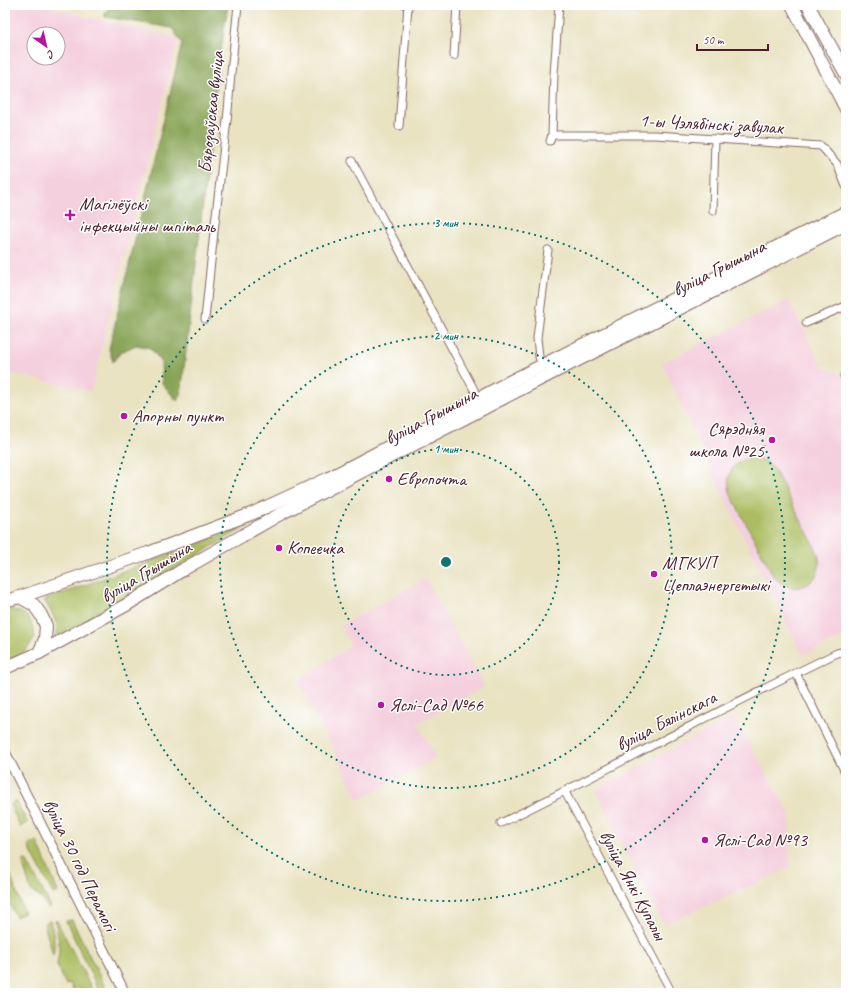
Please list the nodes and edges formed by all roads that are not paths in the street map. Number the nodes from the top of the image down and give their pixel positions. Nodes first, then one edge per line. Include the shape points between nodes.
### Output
1 (238, 5) edge
2 (408, 5) edge
3 (457, 5) edge
4 (559, 5) edge
5 (792, 5) edge
6 (808, 5) edge
7 (454, 56) dead end
8 (846, 74) edge
9 (846, 109) edge
10 (399, 126) dead end
11 (715, 139) junction
12 (352, 161) dead end
13 (846, 186) edge
14 (713, 211) dead end
15 (846, 212) edge
16 (846, 224) edge
17 (548, 250) dead end
18 (846, 306) edge
19 (205, 319) dead end
20 (806, 323) dead end
21 (542, 365) junction
22 (481, 403) junction
23 (20, 597) junction
24 (5, 601) edge
25 (846, 651) edge
26 (39, 653) junction
27 (5, 668) edge
28 (796, 673) junction
29 (5, 752) edge
30 (846, 774) edge
31 (565, 792) junction
32 (501, 823) dead end
33 (125, 993) edge
34 (672, 993) edge

1 - 19 street, Бярозаўская вуліца
2 - 10 street
3 - 7 street
4 - 11 street, 1-ы Чэлябінскі завулак via 551,138 654,135
5 - 9 main road
6 - 8 main road
11 - 13 street, 1-ы Чэлябінскі завулак via 821,146 836,164
11 - 14 street
12 - 22 street
15 - 21 main road, вуліца Грышына
16 - 22 main road, вуліца Грышына
17 - 21 street via 537,338
18 - 20 street
21 - 22 main road, вуліца Грышына
22 - 23 main road, вуліца Грышына via 432,424 327,479 251,514
22 - 26 main road, вуліца Грышына via 282,513
23 - 24 main road, вуліца Грышына
23 - 26 main road via 34,605 46,626 45,639
25 - 28 street, вуліца Бялінскага
26 - 27 main road, вуліца Грышына
28 - 30 street
28 - 31 street, вуліца Бялінскага
29 - 33 street, вуліца 30 год Перамогі
31 - 32 street, вуліца Бялінскага
31 - 34 street, вуліца Янкі Купалы

